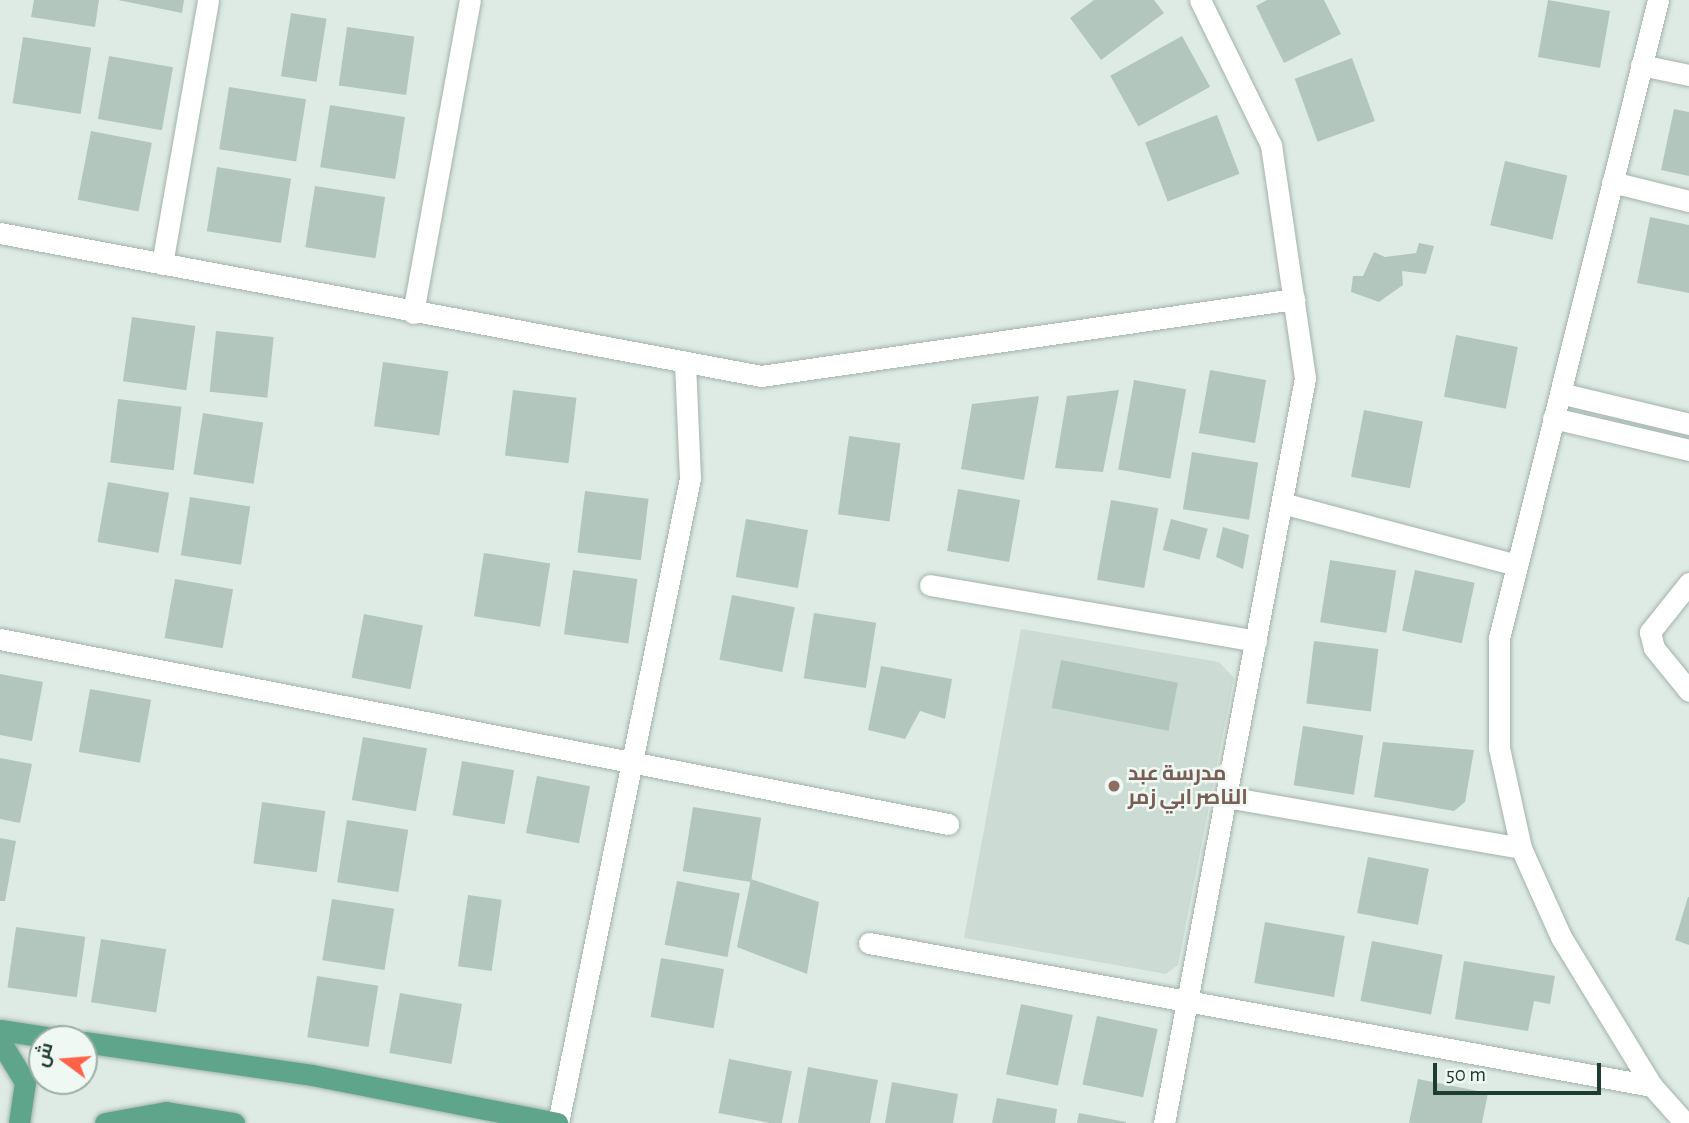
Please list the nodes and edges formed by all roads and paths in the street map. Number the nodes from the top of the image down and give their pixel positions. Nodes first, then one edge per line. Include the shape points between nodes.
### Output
1 (208, 0) edge
2 (470, 0) edge
3 (1200, 0) edge
4 (1658, 0) edge
5 (1642, 65) junction
6 (1689, 75) edge
7 (1612, 183) junction
8 (1689, 201) edge
9 (0, 233) edge
10 (162, 264) junction
11 (1294, 299) junction
12 (412, 313) junction
13 (685, 362) junction
14 (1560, 393) junction
15 (1553, 418) junction
16 (1689, 424) edge
17 (1689, 450) edge
18 (1282, 503) junction
19 (1517, 565) junction
20 (1689, 583) edge
21 (930, 585) dead end
22 (0, 639) edge
23 (1256, 641) junction
24 (1689, 691) edge
25 (631, 765) junction
26 (1226, 797) junction
27 (948, 824) dead end
28 (1521, 848) junction
29 (869, 943) dead end
30 (1188, 999) junction
31 (0, 1030) edge
32 (28, 1034) edge
33 (0, 1041) edge
34 (98, 1044) edge
35 (1652, 1086) junction
36 (19, 1123) edge
37 (105, 1123) edge
38 (234, 1123) edge
39 (557, 1123) edge
40 (1164, 1123) edge
41 (1685, 1123) edge

1 - 10 street
2 - 12 street
3 - 11 street via 1270,145
4 - 5 street
5 - 6 street
5 - 7 street
7 - 8 street
7 - 14 street
9 - 10 street
10 - 12 street
11 - 13 street via 761,376
11 - 18 street via 1305,378
12 - 13 street
13 - 25 street via 690,478
14 - 15 street
14 - 16 street
15 - 17 street
15 - 19 street
18 - 19 street
18 - 23 street
19 - 28 street via 1499,638 1499,748
20 - 24 street via 1650,632
21 - 23 street
22 - 25 street
23 - 26 street
25 - 27 street
25 - 39 street
26 - 28 street
26 - 30 street
28 - 35 street via 1597,1002
29 - 30 street
30 - 35 street
30 - 40 street
31 - 32 main road
33 - 36 main road via 24,1082
34 - 39 main road via 312,1075
35 - 41 street
37 - 38 main road via 166,1112

